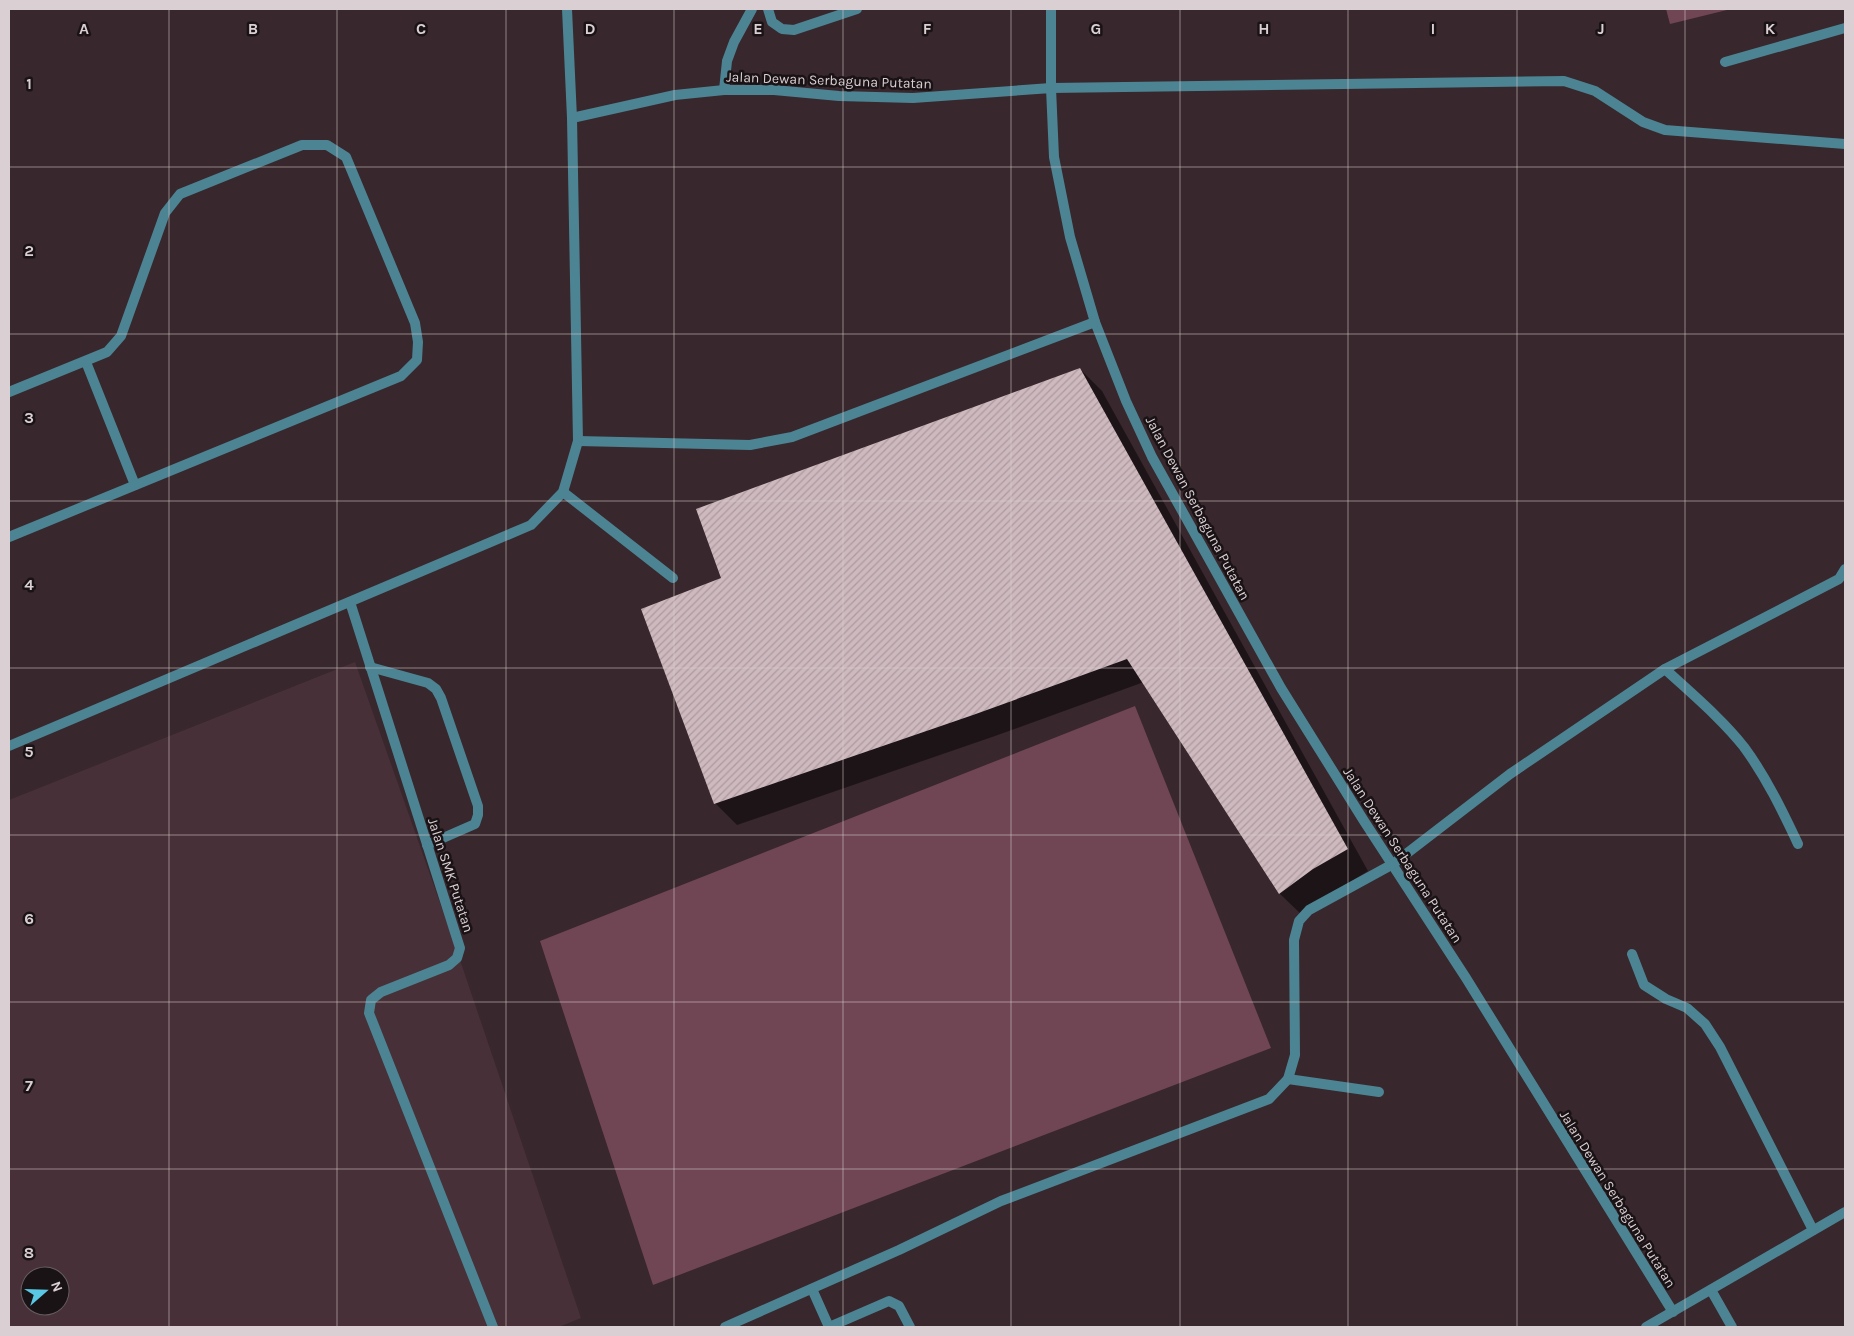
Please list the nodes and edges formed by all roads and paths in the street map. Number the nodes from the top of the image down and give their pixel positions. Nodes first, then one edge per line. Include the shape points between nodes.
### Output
1 (567, 9) edge
2 (752, 9) edge
3 (768, 9) edge
4 (857, 9) edge
5 (1053, 9) edge
6 (1845, 28) edge
7 (1725, 62) dead end
8 (1051, 88) junction
9 (724, 90) junction
10 (572, 118) junction
11 (1845, 144) edge
12 (1096, 322) junction
13 (86, 362) junction
14 (9, 392) edge
15 (578, 441) junction
16 (135, 485) junction
17 (563, 492) junction
18 (9, 537) edge
19 (1845, 569) edge
20 (673, 578) dead end
21 (1842, 583) edge
22 (350, 602) junction
23 (370, 666) junction
24 (1665, 669) junction
25 (9, 746) edge
26 (1798, 844) dead end
27 (427, 845) junction
28 (1393, 864) junction
29 (1632, 954) dead end
30 (1288, 1079) junction
31 (1379, 1092) dead end
32 (1845, 1212) edge
33 (1813, 1230) junction
34 (812, 1289) junction
35 (1712, 1290) junction
36 (1672, 1312) junction
37 (493, 1327) edge
38 (725, 1327) edge
39 (829, 1327) edge
40 (910, 1327) edge
41 (1646, 1327) edge
42 (1732, 1327) edge

1 - 10 street
2 - 9 street via 727,61
3 - 4 street via 772,22 794,30
5 - 8 street
6 - 7 street
8 - 9 street, Jalan Dewan Serbaguna Putatan via 912,98
8 - 11 street via 1564,81 1595,91 1643,122 1665,130
8 - 12 street, Jalan Dewan Serbaguna Putatan via 1054,157 1070,237
9 - 10 street, Jalan Dewan Serbaguna Putatan via 675,95
10 - 15 street
12 - 15 street via 792,438 750,445
12 - 28 street, Jalan Dewan Serbaguna Putatan via 1126,401 1152,456 1281,688
13 - 14 street
13 - 16 street
13 - 16 street via 108,352 121,336 165,213 180,194 302,145 327,145 346,157 415,323 417,360 401,376
15 - 17 street
16 - 18 street
17 - 20 street
17 - 22 street via 531,525
19 - 21 street
21 - 24 street
22 - 23 street, Jalan SMK Putatan
22 - 25 street
23 - 27 street, Jalan SMK Putatan
23 - 27 street via 428,683 436,689 478,806 475,824
24 - 26 street via 1743,746 1772,789
24 - 28 street via 1510,774
27 - 37 street, Jalan SMK Putatan via 460,948 457,958 449,965 381,992 371,1000 369,1014
28 - 30 street via 1310,910 1299,921 1294,940 1295,1055
28 - 36 street, Jalan Dewan Serbaguna Putatan
29 - 33 street via 1644,985 1688,1008 1705,1024 1720,1047
30 - 31 street
30 - 34 street via 1269,1099 1001,1201
32 - 33 street
33 - 35 street
34 - 38 street
34 - 39 street
35 - 36 street
35 - 42 street
36 - 41 street
39 - 40 street via 889,1302 899,1306

